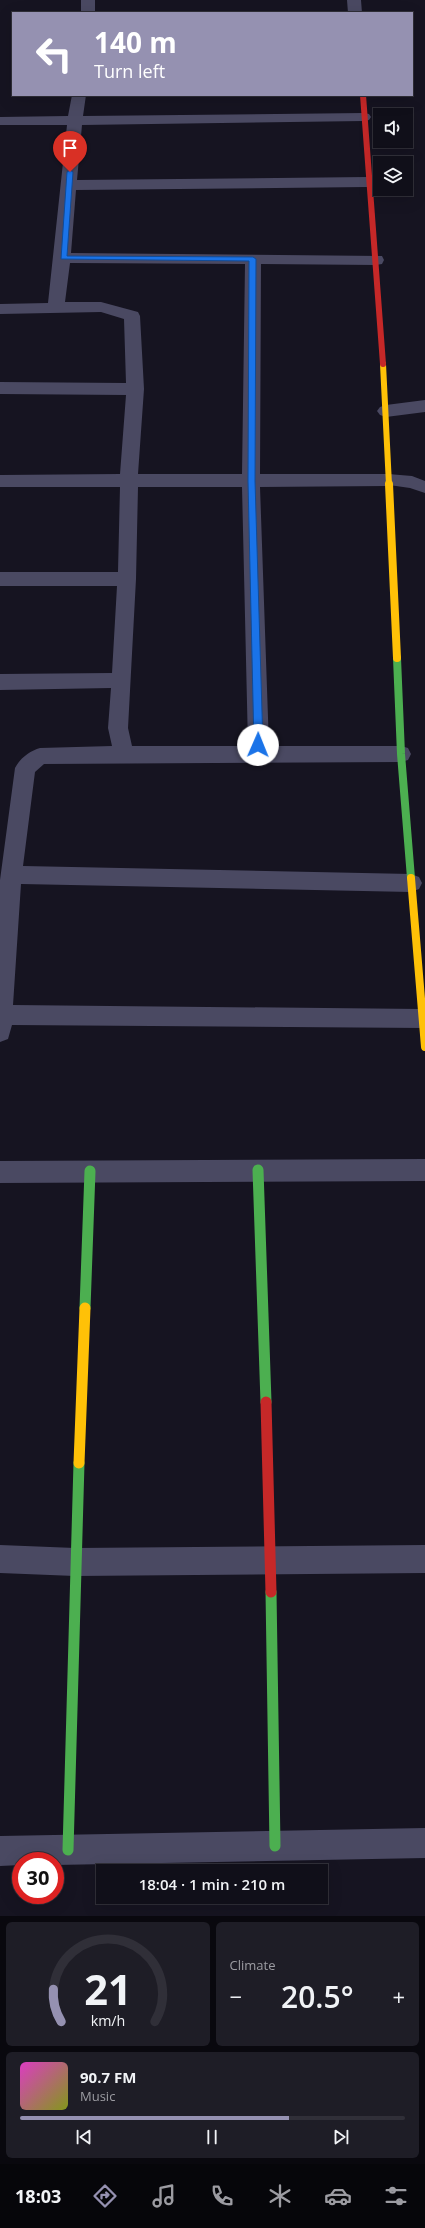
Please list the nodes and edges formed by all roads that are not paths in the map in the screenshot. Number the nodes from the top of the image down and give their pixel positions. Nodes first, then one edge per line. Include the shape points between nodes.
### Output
1 (88, 0) edge
2 (354, 0) edge
3 (88, 12) edge
4 (355, 12) edge
5 (79, 96) edge
6 (363, 96) edge
7 (364, 117) junction
8 (75, 120) junction
9 (0, 121) edge
10 (367, 182) junction
11 (69, 185) junction
12 (64, 258) junction
13 (253, 259) junction
14 (376, 260) junction
15 (56, 307) junction
16 (0, 309) edge
17 (0, 388) edge
18 (135, 389) junction
19 (425, 406) edge
20 (386, 412) junction
21 (129, 480) junction
22 (388, 480) junction
23 (0, 481) edge
24 (251, 481) junction
25 (425, 487) edge
26 (0, 579) edge
27 (127, 579) junction
28 (119, 680) junction
29 (0, 682) edge
30 (124, 754) junction
31 (401, 754) junction
32 (258, 755) junction
33 (11, 875) junction
34 (411, 883) junction
35 (421, 1019) junction
36 (1, 1021) edge
37 (425, 1047) edge
38 (258, 1170) junction
39 (425, 1170) edge
40 (90, 1171) junction
41 (0, 1172) edge
42 (0, 1559) edge
43 (425, 1559) edge
44 (271, 1561) junction
45 (75, 1562) junction
46 (425, 1843) edge
47 (275, 1846) junction
48 (68, 1850) junction
49 (0, 1851) edge

1 - 3 street
2 - 4 street
5 - 8 street
6 - 7 street
7 - 8 street
7 - 10 street
8 - 9 street
8 - 11 street
10 - 11 street
10 - 14 street
11 - 12 street
12 - 13 street
12 - 15 street
13 - 14 street
13 - 24 street
14 - 20 street
15 - 16 street
15 - 18 street via 101,307 132,316
17 - 18 street
18 - 21 street
19 - 20 street
20 - 22 street
21 - 23 street
21 - 24 street
21 - 27 street
22 - 24 street
22 - 25 lane via 412,482
22 - 31 street
24 - 32 street
26 - 27 street
27 - 28 street
28 - 29 street
28 - 30 street via 118,728
30 - 32 street
30 - 33 street via 40,756 25,768
31 - 32 street
31 - 34 street
33 - 34 street
33 - 36 street
34 - 35 street
35 - 36 street
35 - 37 street
38 - 39 street
38 - 40 street
38 - 44 street
40 - 41 street
40 - 45 street
42 - 45 street
43 - 44 street
44 - 45 street
44 - 47 street
45 - 48 street
46 - 47 street
47 - 48 street
48 - 49 street

